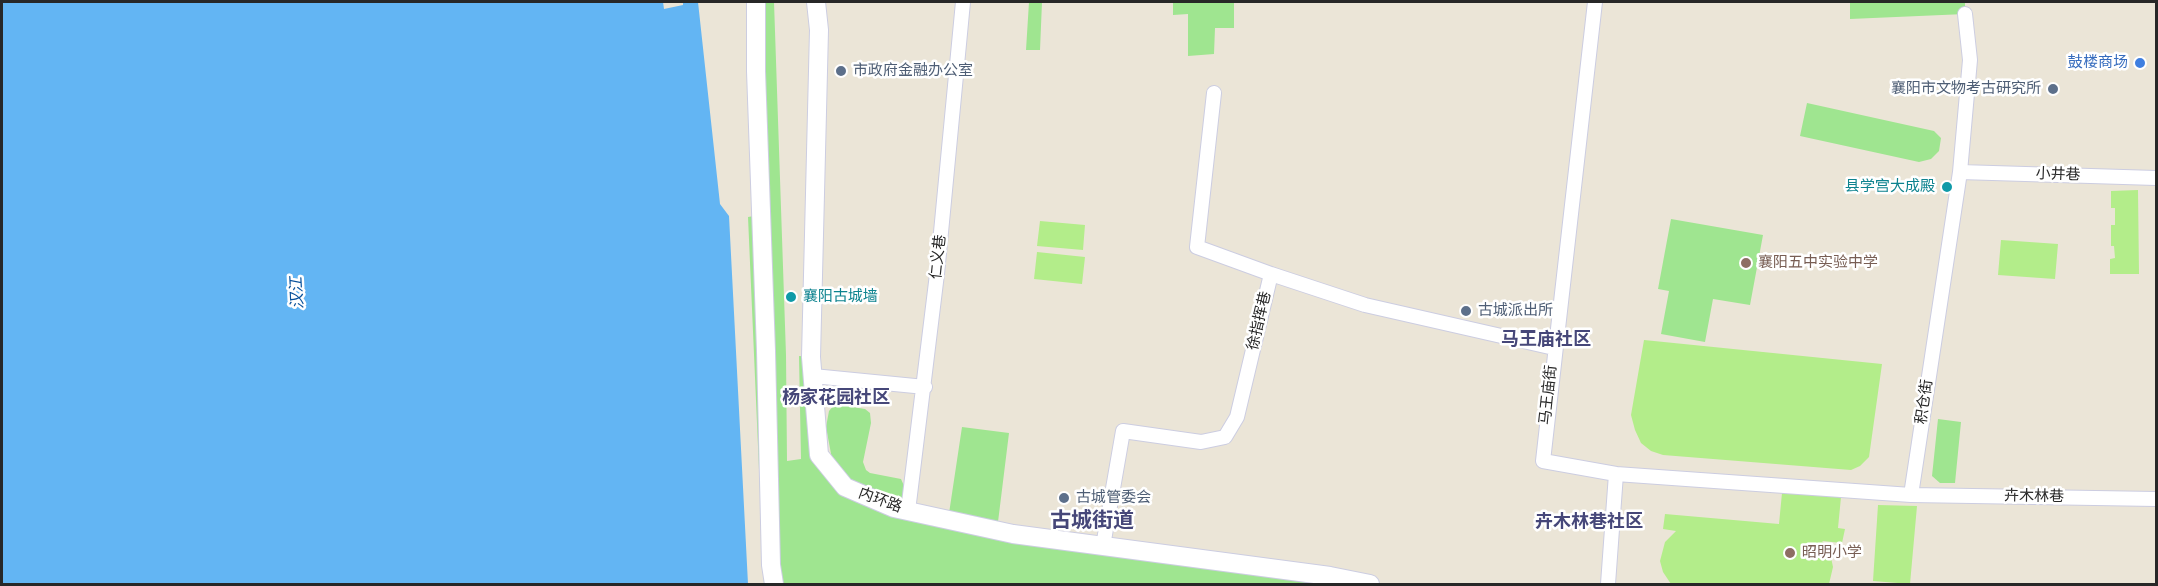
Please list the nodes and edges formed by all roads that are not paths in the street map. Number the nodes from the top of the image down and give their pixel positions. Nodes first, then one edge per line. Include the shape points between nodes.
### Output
1 (756, 2) edge
2 (816, 2) edge
3 (963, 2) edge
4 (1595, 2) edge
5 (1965, 14) dead end
6 (1214, 93) dead end
7 (1960, 172) junction
8 (2157, 178) edge
9 (1271, 274) junction
10 (1554, 348) junction
11 (813, 376) junction
12 (925, 387) junction
13 (1616, 474) junction
14 (1911, 495) junction
15 (2157, 499) edge
16 (908, 511) junction
17 (1103, 546) junction
18 (774, 585) edge
19 (1370, 585) edge
20 (1608, 585) edge

1 - 18 street
2 - 11 street, 内环路 via 819,30
3 - 12 street, 仁义巷
4 - 10 street, 马王庙街
5 - 7 street, 积仓街 via 1970,60
6 - 9 street via 1197,247
7 - 8 street, 小井巷
7 - 14 street, 积仓街
9 - 10 street, 徐指挥巷 via 1365,305
9 - 17 street, 徐指挥巷 via 1237,417 1225,437 1201,442 1123,431
10 - 13 street, 马王庙街 via 1543,461
11 - 12 street
11 - 16 street, 内环路 via 819,456 844,487
12 - 16 street, 仁义巷
13 - 14 street
13 - 20 street
14 - 15 street, 卉木林巷
16 - 17 street, 内环路 via 1013,534
17 - 19 street, 内环路 via 1330,576

